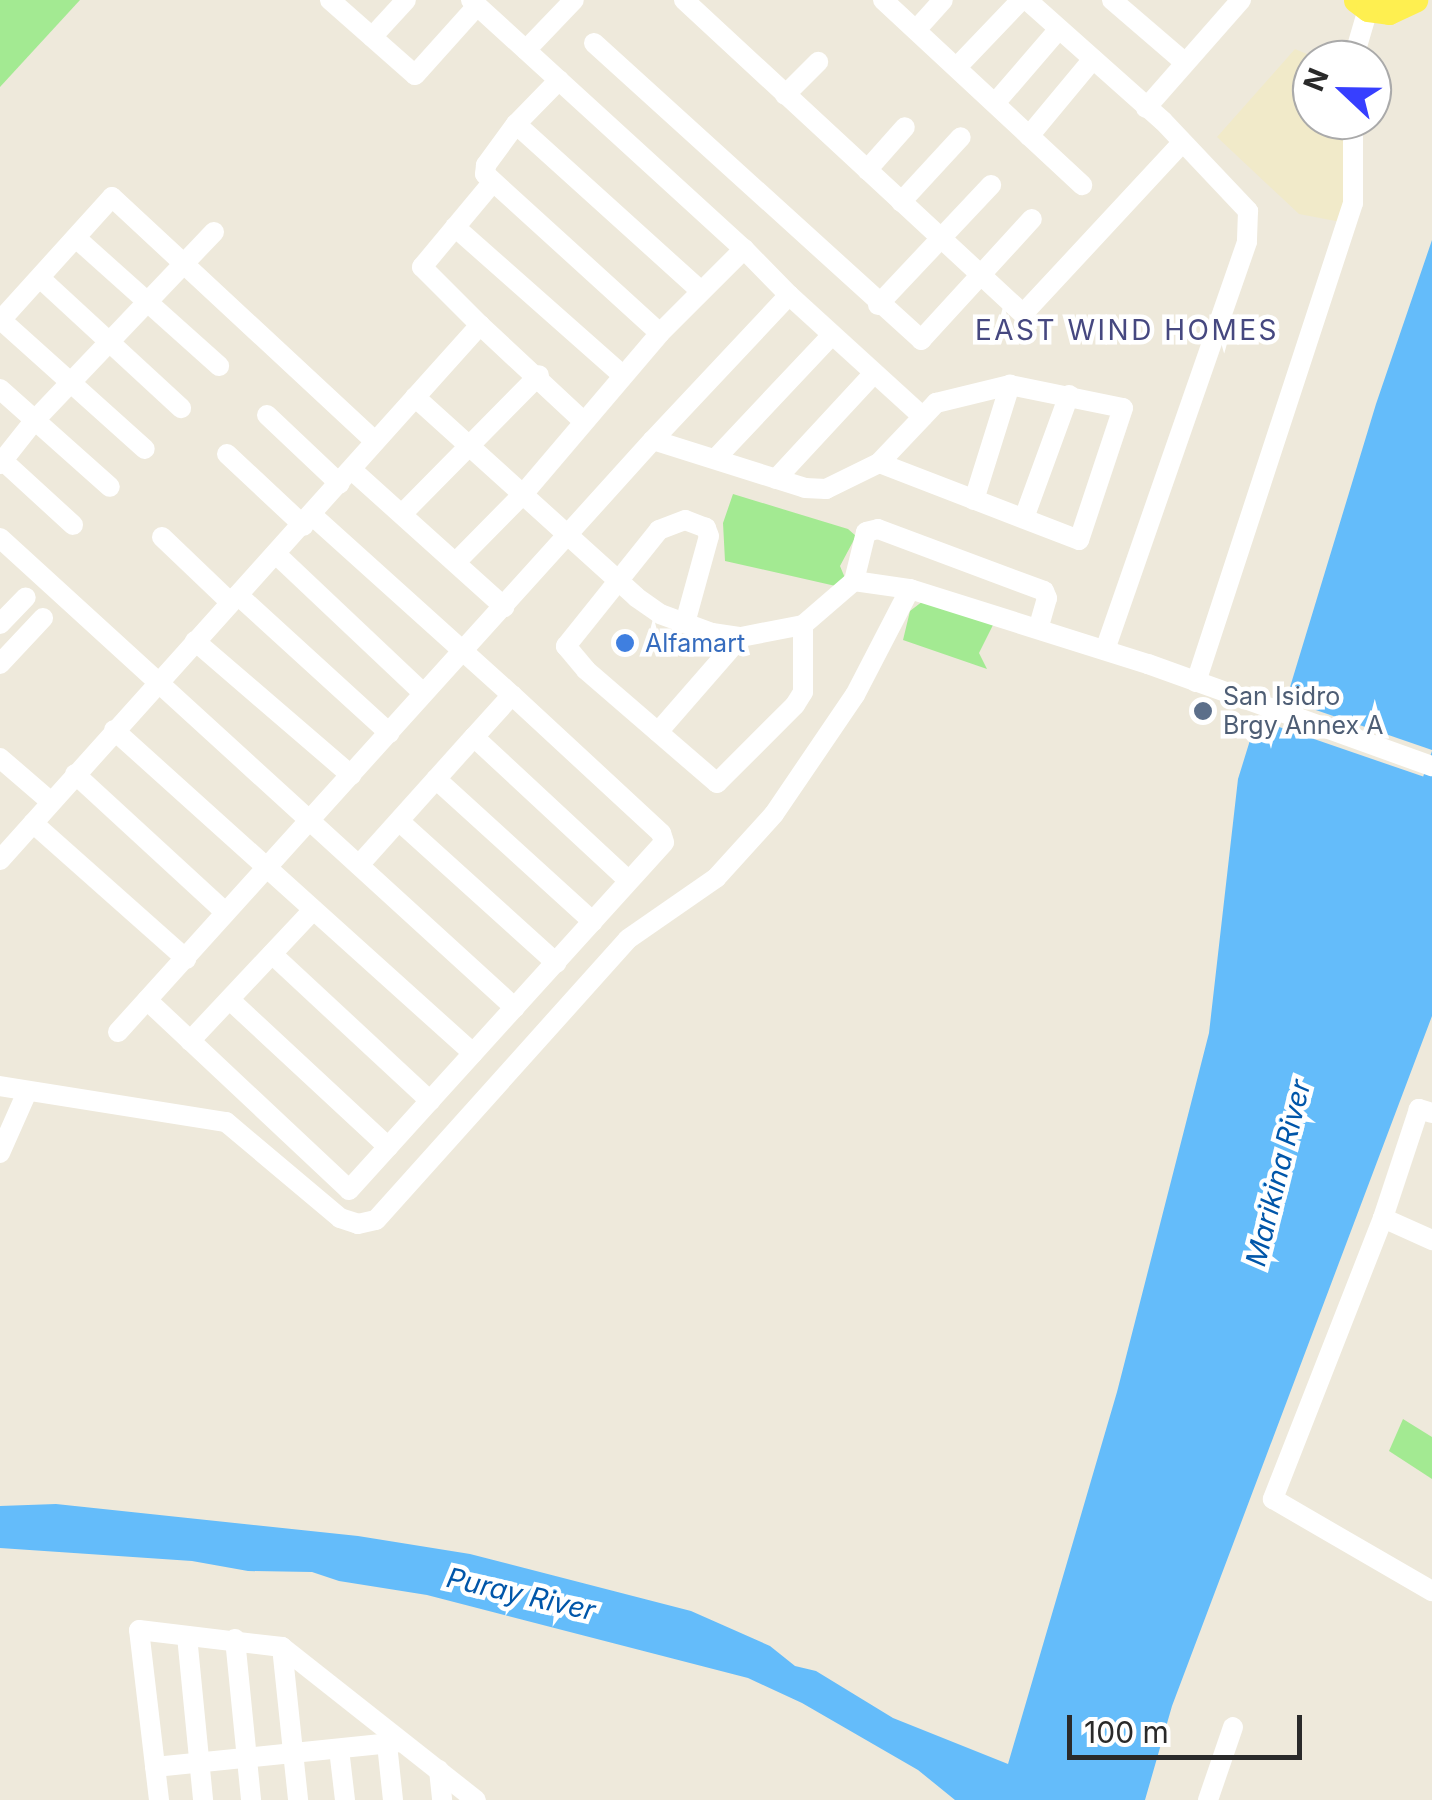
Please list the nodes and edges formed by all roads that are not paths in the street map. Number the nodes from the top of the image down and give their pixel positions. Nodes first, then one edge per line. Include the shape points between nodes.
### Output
1 (330, 0) edge
2 (406, 0) edge
3 (574, 0) edge
4 (684, 0) edge
5 (883, 0) edge
6 (942, 0) edge
7 (1024, 0) edge
8 (1112, 0) edge
9 (1242, 0) edge
10 (1415, 0) edge
11 (474, 3) edge
12 (1362, 4) edge
13 (1060, 28) junction
14 (916, 30) junction
15 (372, 37) junction
16 (1356, 40) edge
17 (594, 43) dead end
18 (526, 50) junction
19 (1094, 59) junction
20 (818, 62) dead end
21 (1184, 62) junction
22 (958, 67) junction
23 (558, 80) junction
24 (785, 95) junction
25 (996, 102) junction
26 (1146, 108) junction
27 (516, 124) junction
28 (905, 127) dead end
29 (1029, 136) junction
30 (961, 137) dead end
31 (1354, 140) edge
32 (1182, 143) junction
33 (867, 170) junction
34 (492, 183) junction
35 (991, 184) dead end
36 (1082, 185) dead end
37 (901, 202) junction
38 (1032, 219) dead end
39 (455, 228) junction
40 (214, 232) dead end
41 (940, 237) junction
42 (76, 238) junction
43 (744, 249) junction
44 (183, 262) junction
45 (981, 274) junction
46 (40, 278) junction
47 (700, 290) junction
48 (788, 296) junction
49 (148, 303) junction
50 (878, 304) junction
51 (1, 320) edge
52 (480, 326) junction
53 (660, 333) junction
54 (832, 336) junction
55 (110, 344) junction
56 (218, 366) dead end
57 (874, 373) junction
58 (538, 375) junction
59 (622, 376) junction
60 (70, 384) junction
61 (1010, 385) junction
62 (0, 389) edge
63 (1069, 395) junction
64 (415, 397) junction
65 (180, 408) dead end
66 (267, 414) dead end
67 (923, 417) junction
68 (582, 420) junction
69 (34, 421) junction
70 (653, 440) junction
71 (375, 441) junction
72 (469, 446) junction
73 (145, 449) dead end
74 (227, 454) dead end
75 (716, 458) junction
76 (1, 461) edge
77 (879, 463) junction
78 (346, 477) junction
79 (776, 479) junction
80 (110, 486) dead end
81 (524, 494) junction
82 (974, 500) junction
83 (402, 514) junction
84 (1024, 518) junction
85 (308, 521) junction
86 (73, 525) dead end
87 (570, 532) junction
88 (162, 537) dead end
89 (0, 538) edge
90 (277, 555) junction
91 (457, 561) junction
92 (854, 581) junction
93 (620, 582) junction
94 (910, 590) junction
95 (26, 596) dead end
96 (235, 599) junction
97 (504, 607) junction
98 (42, 618) dead end
99 (685, 623) junction
100 (0, 624) edge
101 (803, 625) junction
102 (1038, 629) junction
103 (740, 638) junction
104 (195, 641) junction
105 (465, 648) junction
106 (1106, 650) junction
107 (0, 664) edge
108 (157, 681) junction
109 (1196, 682) junction
110 (424, 693) junction
111 (512, 695) junction
112 (114, 730) junction
113 (658, 732) junction
114 (388, 733) junction
115 (474, 737) junction
116 (0, 758) edge
117 (1432, 766) edge
118 (75, 774) junction
119 (351, 775) junction
120 (436, 779) junction
121 (51, 802) junction
122 (310, 821) junction
123 (399, 821) junction
124 (33, 822) junction
125 (0, 860) edge
126 (359, 865) junction
127 (269, 867) junction
128 (628, 880) junction
129 (313, 910) junction
130 (225, 912) junction
131 (594, 922) junction
132 (272, 954) junction
133 (186, 959) junction
134 (556, 963) junction
135 (147, 1000) junction
136 (230, 1000) junction
137 (516, 1008) junction
138 (118, 1032) dead end
139 (190, 1041) junction
140 (473, 1054) junction
141 (0, 1086) edge
142 (27, 1092) junction
143 (430, 1101) junction
144 (1425, 1111) edge
145 (388, 1147) junction
146 (0, 1154) edge
147 (1383, 1218) junction
148 (1432, 1240) edge
149 (1432, 1591) edge
150 (188, 1636) junction
151 (235, 1639) junction
152 (282, 1646) junction
153 (1233, 1727) dead end
154 (394, 1743) junction
155 (339, 1748) junction
156 (293, 1752) junction
157 (247, 1756) junction
158 (198, 1761) junction
159 (155, 1767) junction
160 (438, 1770) junction
161 (159, 1800) edge
162 (203, 1800) edge
163 (252, 1800) edge
164 (298, 1800) edge
165 (345, 1800) edge
166 (392, 1800) edge
167 (442, 1800) edge
168 (476, 1800) edge
169 (1208, 1800) edge

1 - 15 street
2 - 15 street
3 - 18 street
4 - 24 street
5 - 14 street
6 - 14 street
7 - 13 street
7 - 22 street
8 - 21 street
9 - 21 street
10 - 12 main road via 1389,12
11 - 15 street via 415,75
11 - 18 street
12 - 16 street
13 - 19 street
13 - 25 street
14 - 22 street
17 - 50 street
18 - 23 street
19 - 26 street
19 - 29 street
20 - 24 street
21 - 26 street
22 - 25 street
23 - 27 street
23 - 43 street
24 - 33 street
25 - 29 street
26 - 32 street
27 - 34 street via 486,165
27 - 47 street
28 - 33 street
29 - 36 street
30 - 37 street
31 - 109 street via 1349,216
32 - 45 street via 1023,314
32 - 106 street via 1248,212 1247,242
33 - 37 street
34 - 39 street
34 - 53 street
35 - 41 street
37 - 41 street
38 - 45 street
39 - 52 street via 422,270
39 - 59 street
40 - 44 street
41 - 45 street
41 - 50 street
42 - 44 street via 112,197
42 - 46 street
42 - 49 street
43 - 47 street
43 - 48 street
44 - 49 street
44 - 71 street
45 - 50 street via 920,340
46 - 51 street
46 - 55 street
47 - 53 street
48 - 54 street
48 - 70 street
49 - 55 street
49 - 56 street
51 - 60 street
52 - 58 street
52 - 64 street
53 - 59 street
54 - 57 street
54 - 75 street
55 - 60 street
55 - 65 street
57 - 67 street
57 - 79 street
58 - 68 street
58 - 72 street
59 - 68 street
60 - 69 street
60 - 73 street
61 - 63 street
61 - 67 street via 936,403
61 - 82 street
62 - 69 street
63 - 84 street
63 - 84 street via 1123,408 1078,540
64 - 71 street
64 - 72 street
66 - 78 street
67 - 77 street
68 - 81 street
69 - 76 street
69 - 80 street
70 - 75 street
70 - 87 street
71 - 78 street
72 - 81 street
72 - 83 street
74 - 85 street
75 - 79 street
76 - 86 street
77 - 79 street via 826,490
77 - 82 street
78 - 83 street
78 - 85 street
81 - 87 street
81 - 91 street
82 - 84 street
83 - 91 street
85 - 90 street
85 - 105 street
87 - 93 street
87 - 97 street
88 - 96 street
89 - 108 street
90 - 96 street
90 - 110 street
91 - 97 street
92 - 94 street
92 - 101 street
92 - 102 street via 866,532 878,529 1044,592
93 - 99 street via 660,614
93 - 99 street via 667,524 685,520 706,528 708,547
93 - 113 street via 566,646
94 - 102 street
94 - 142 street via 856,695 774,814 716,878 628,939 376,1220 340,1218 226,1122
95 - 100 street
96 - 104 street
96 - 114 street
97 - 105 street
98 - 107 street
99 - 103 street
101 - 103 street
101 - 113 street via 803,692 723,781 704,777
102 - 106 street
103 - 113 street
104 - 108 street
104 - 119 street
105 - 110 street
105 - 111 street
106 - 109 street
108 - 112 street
108 - 122 street
109 - 117 street
110 - 114 street
111 - 115 street
111 - 128 street via 665,838
112 - 118 street
112 - 127 street
114 - 119 street
115 - 120 street
115 - 128 street
116 - 121 street
118 - 121 street
118 - 130 street
119 - 122 street
120 - 123 street
120 - 131 street
121 - 124 street
122 - 126 street
122 - 127 street
123 - 126 street
123 - 134 street
124 - 125 street
124 - 133 street
126 - 137 street
127 - 129 street
127 - 130 street
128 - 131 street
129 - 132 street
129 - 140 street
130 - 133 street
131 - 134 street
132 - 136 street
132 - 143 street
133 - 135 street
134 - 137 street
135 - 138 street
135 - 139 street
136 - 139 street
136 - 145 street
137 - 140 street
139 - 145 street via 349,1190
140 - 143 street
141 - 142 street
142 - 146 street
143 - 145 street
144 - 147 street
147 - 148 street
147 - 149 street via 1273,1499
150 - 151 street
150 - 158 street
150 - 159 street via 140,1630
151 - 152 street
151 - 157 street
152 - 154 street
152 - 156 street
153 - 169 street
154 - 155 street
154 - 160 street
154 - 166 street
155 - 156 street
155 - 165 street
156 - 157 street
156 - 164 street
157 - 158 street
157 - 163 street
158 - 159 street
158 - 162 street
159 - 161 street
160 - 167 street
160 - 168 street

